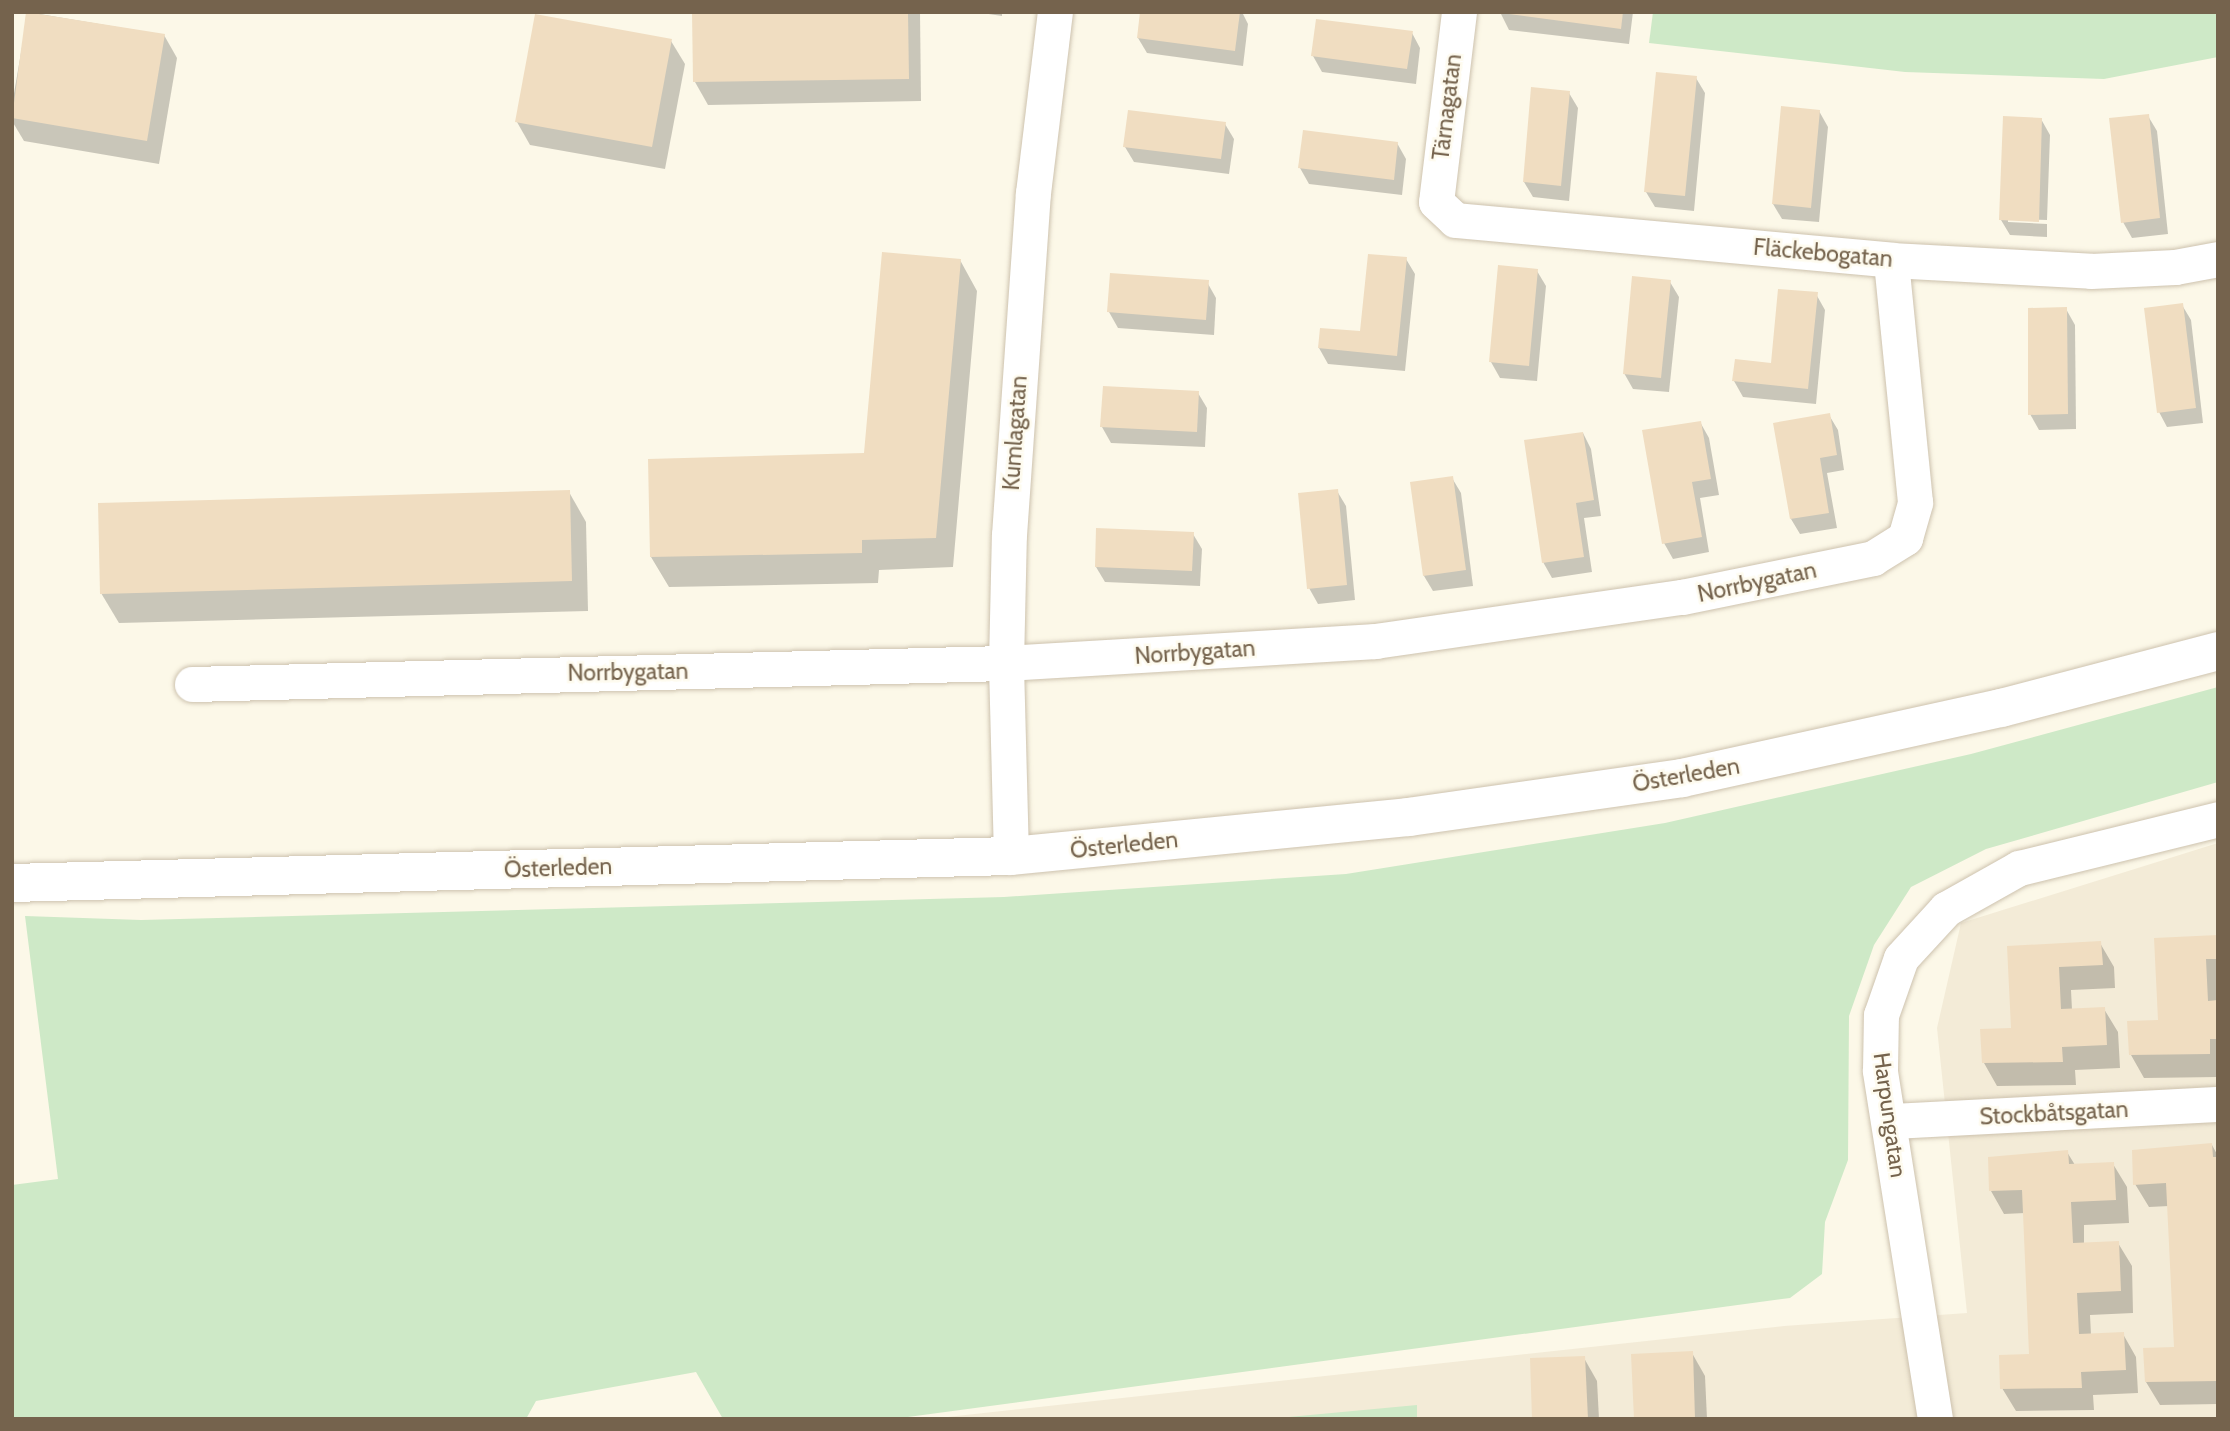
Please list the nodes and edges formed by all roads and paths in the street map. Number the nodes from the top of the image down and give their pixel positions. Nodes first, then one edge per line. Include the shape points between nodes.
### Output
1 (1055, 12) edge
2 (1459, 12) edge
3 (1436, 202) joint
4 (1891, 260) junction
5 (2218, 260) edge
6 (2218, 651) edge
7 (1006, 663) junction
8 (192, 684) dead end
9 (2218, 819) edge
10 (1011, 856) junction
11 (12, 883) edge
12 (2218, 1104) edge
13 (1891, 1121) junction
14 (1936, 1419) edge

1 - 7 street, Kumlagatan via 1022,322
2 - 3 street, Tärnagatan
3 - 4 street, Fläckebogatan via 1455,220
4 - 5 street, Fläckebogatan via 2091,271
4 - 7 street, Norrbygatan via 1915,502 1905,538 1873,558 1682,597 1375,640
6 - 10 main road, Österleden via 2001,708 1682,778 1409,817
7 - 8 street, Norrbygatan
7 - 10 street, Kumlagatan
9 - 13 street, Harpungatan via 2019,868 1946,909 1902,958 1881,1015 1880,1070
10 - 11 main road, Österleden
12 - 13 street, Stockbåtsgatan
13 - 14 street, Harpungatan

